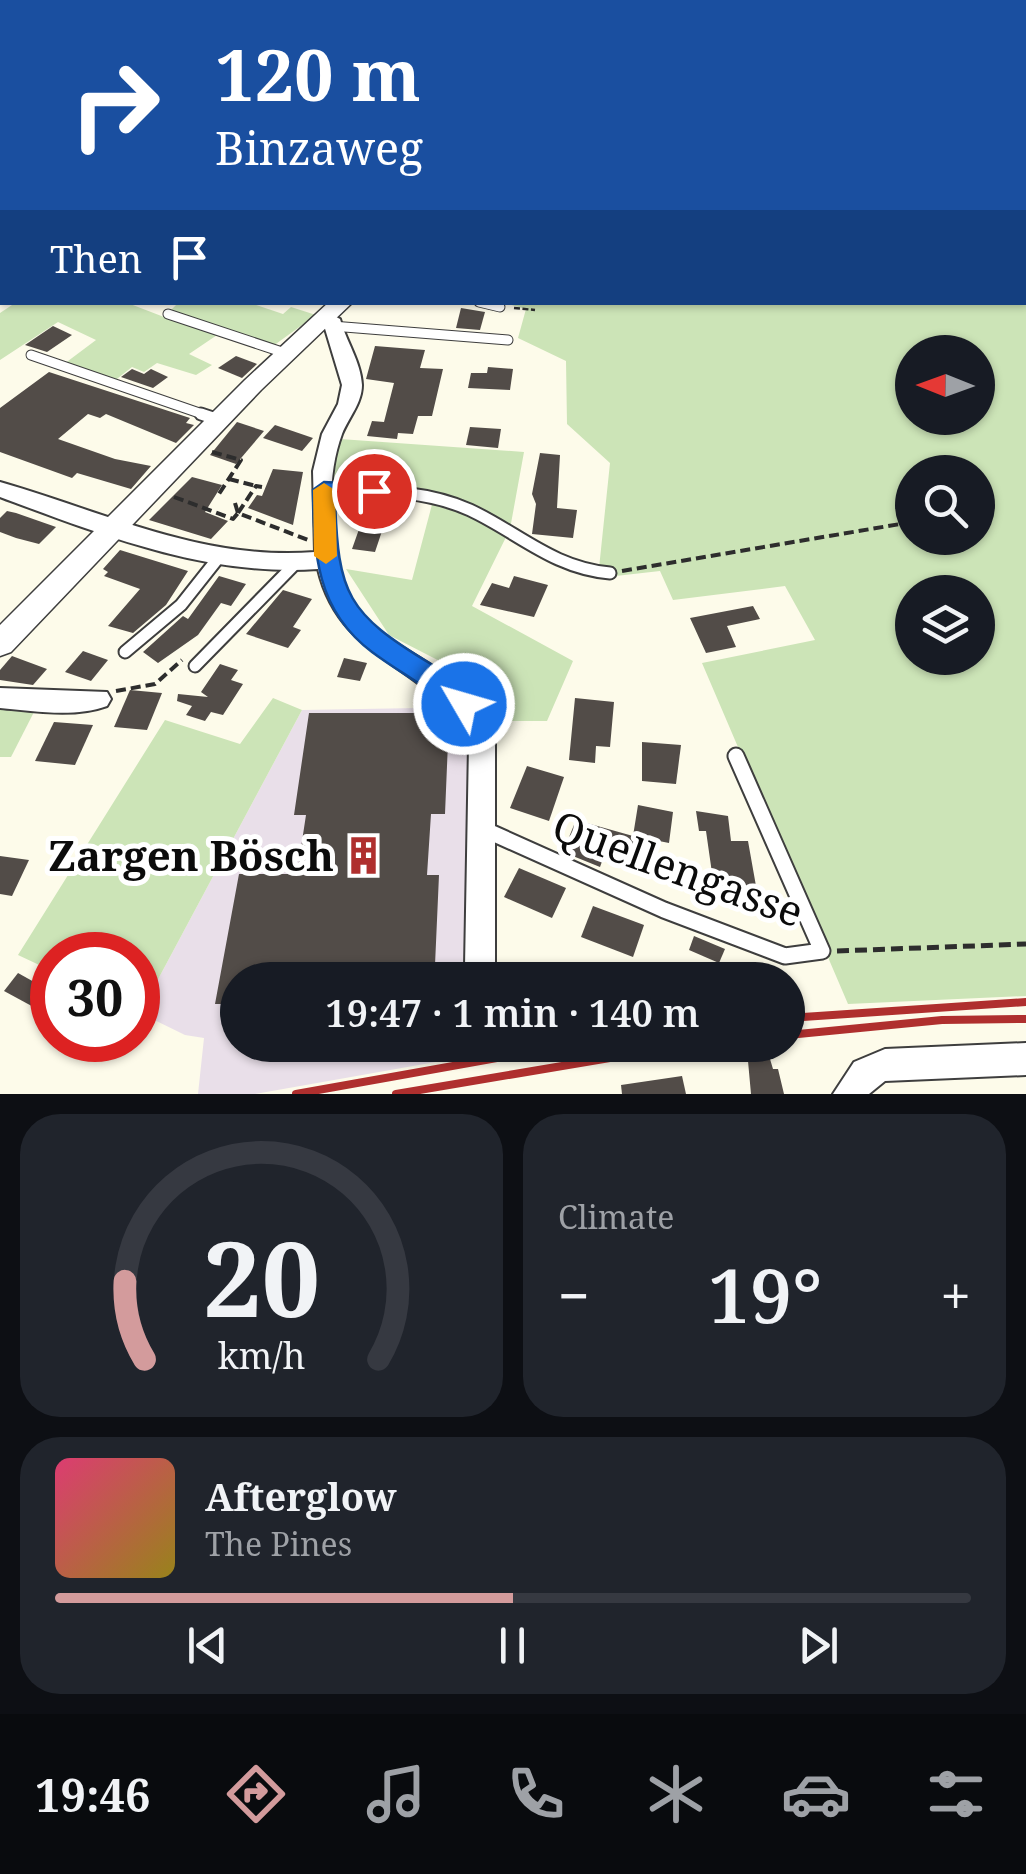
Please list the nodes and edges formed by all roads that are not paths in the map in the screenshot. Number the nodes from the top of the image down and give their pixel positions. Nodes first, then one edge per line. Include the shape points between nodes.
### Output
1 (492, 305) edge
2 (500, 307) road end
3 (168, 314) dead end
4 (333, 315) edge
5 (508, 340) dead end
6 (285, 353) junction
7 (31, 355) dead end
8 (219, 420) junction
9 (0, 489) edge
10 (324, 490) junction
11 (113, 526) junction
12 (319, 551) junction
13 (220, 556) junction
14 (294, 565) junction
15 (610, 573) road end
16 (0, 644) edge
17 (125, 652) dead end
18 (194, 666) dead end
19 (0, 698) edge
20 (98, 698) dead end
21 (736, 756) dead end
22 (480, 828) junction
23 (480, 962) edge
24 (1026, 1059) edge
25 (849, 1094) edge

1 - 2 lane
3 - 6 lane
4 - 5 lane
4 - 6 street
4 - 10 street via 353,386 331,436
6 - 8 street
7 - 8 lane
8 - 11 street
9 - 11 street
10 - 12 street
10 - 15 lane via 432,498 469,510 566,569
11 - 13 street
11 - 16 street
12 - 14 street
12 - 22 street via 350,618 464,704 482,744
13 - 14 street
13 - 17 lane via 181,605
14 - 18 lane
19 - 20 street
21 - 22 lane, Quellengasse via 822,951 785,956
22 - 23 street
24 - 25 street via 884,1065 865,1073

